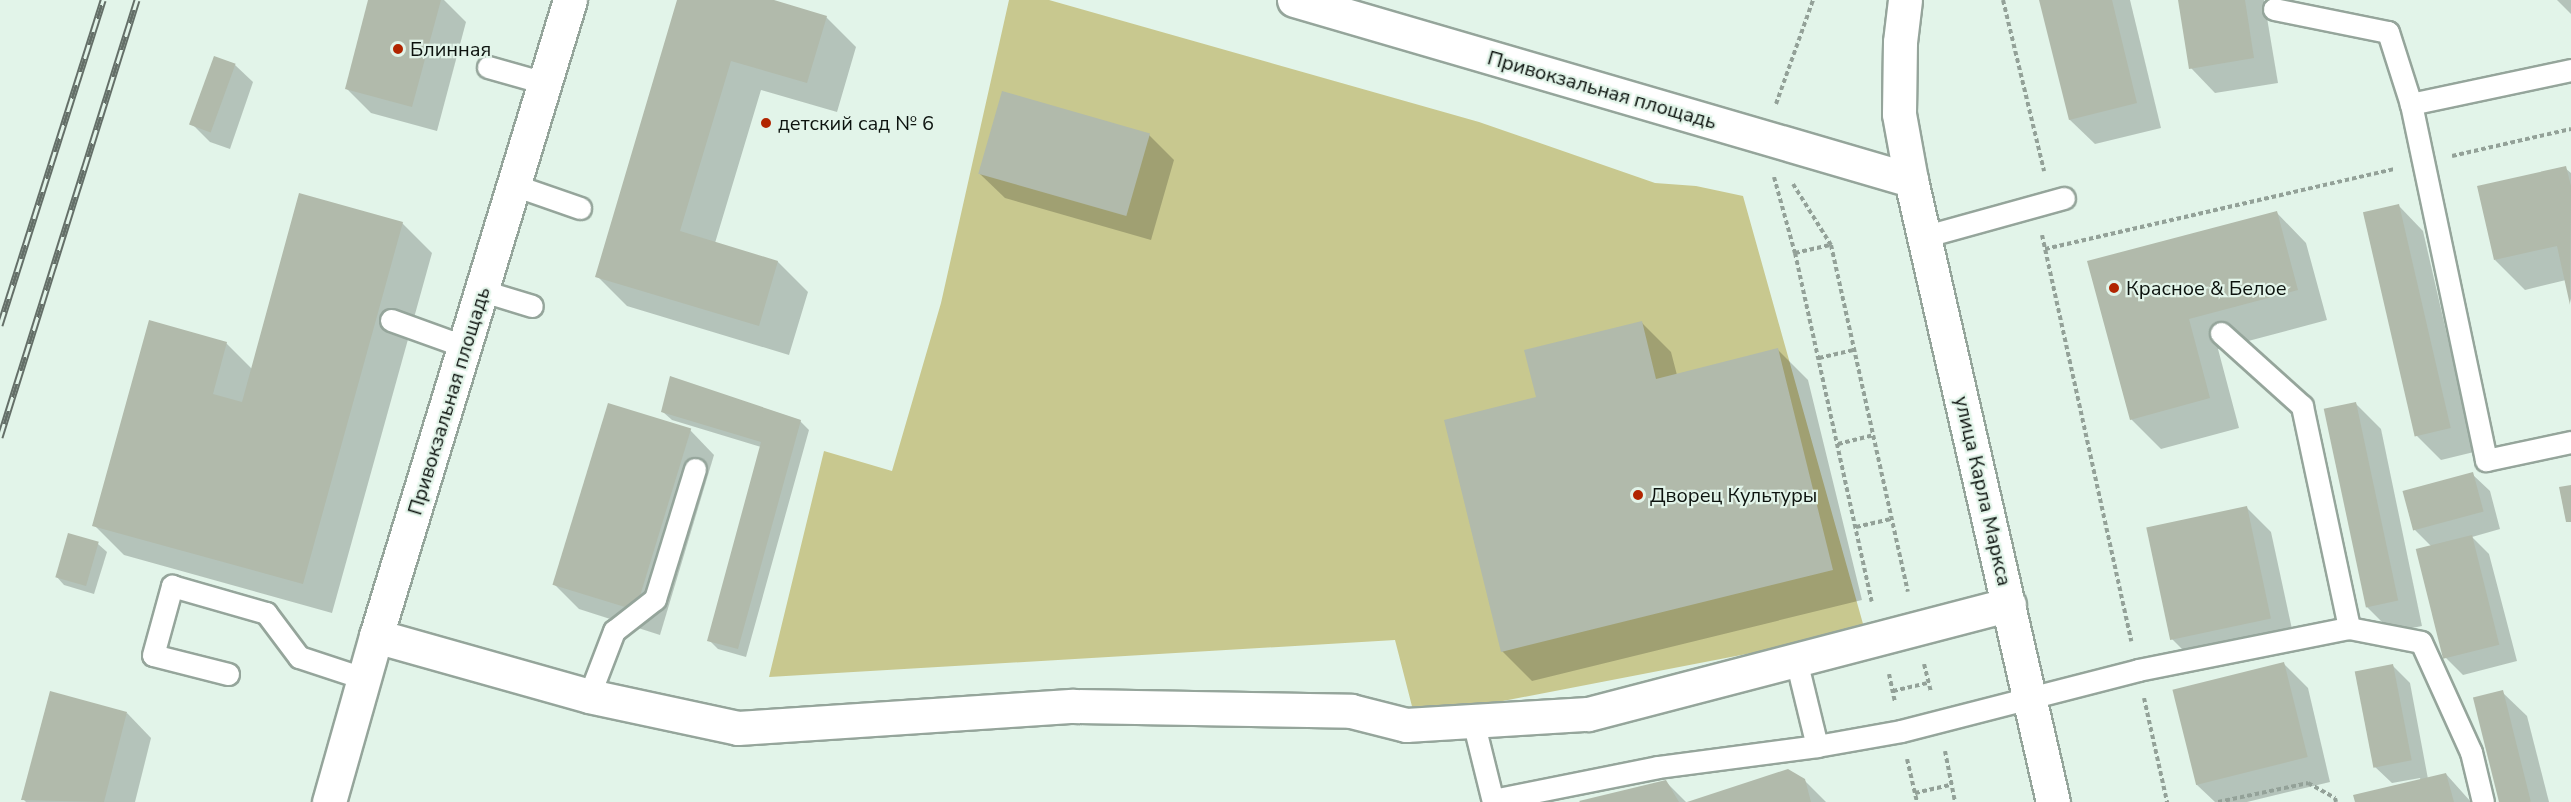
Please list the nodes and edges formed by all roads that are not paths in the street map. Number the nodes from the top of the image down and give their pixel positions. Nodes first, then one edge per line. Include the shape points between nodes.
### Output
1 (570, 0) edge
2 (1294, 0) edge
3 (1905, 0) edge
4 (2274, 9) dead end
5 (488, 67) dead end
6 (2571, 70) edge
7 (545, 83) junction
8 (2411, 104) junction
9 (1911, 180) junction
10 (514, 185) junction
11 (2050, 201) road end
12 (580, 208) dead end
13 (1926, 236) junction
14 (483, 291) junction
15 (532, 306) dead end
16 (391, 320) dead end
17 (2222, 333) dead end
18 (466, 347) junction
19 (2571, 442) edge
20 (695, 469) dead end
21 (2009, 604) junction
22 (2349, 628) junction
23 (376, 636) junction
24 (1796, 660) junction
25 (228, 674) dead end
26 (366, 679) junction
27 (589, 696) junction
28 (2030, 699) junction
29 (1473, 721) junction
30 (1817, 746) junction
31 (1493, 801) edge
32 (329, 802) edge
33 (2053, 802) edge
34 (2483, 802) edge

1 - 7 street, Привокзальная площадь
2 - 9 street, Привокзальная площадь
3 - 9 street, улица Карла Маркса via 1899,114
4 - 8 lane via 2388,32
5 - 7 lane
6 - 8 lane
7 - 10 street, Привокзальная площадь
8 - 19 lane via 2486,460
9 - 13 street, улица Карла Маркса
10 - 12 lane
10 - 14 street, Привокзальная площадь
11 - 13 lane
13 - 21 street, улица Карла Маркса
14 - 15 lane
14 - 18 street, Привокзальная площадь
16 - 18 lane
17 - 22 lane via 2302,406
18 - 23 street, Привокзальная площадь
20 - 27 lane via 655,599 614,631
21 - 24 street
21 - 28 street, улица Карла Маркса
22 - 28 lane via 2138,670
22 - 34 lane via 2421,642 2471,752
23 - 26 street, Привокзальная площадь
23 - 27 street
24 - 29 street via 1588,714
24 - 30 lane
25 - 26 lane via 153,655 172,586 266,613 299,657
26 - 32 street, Привокзальная площадь
27 - 29 street via 738,728 1073,706 1351,711 1406,725
28 - 30 lane via 1900,731
28 - 33 street, улица Карла Маркса
29 - 31 lane
30 - 31 lane via 1658,767

